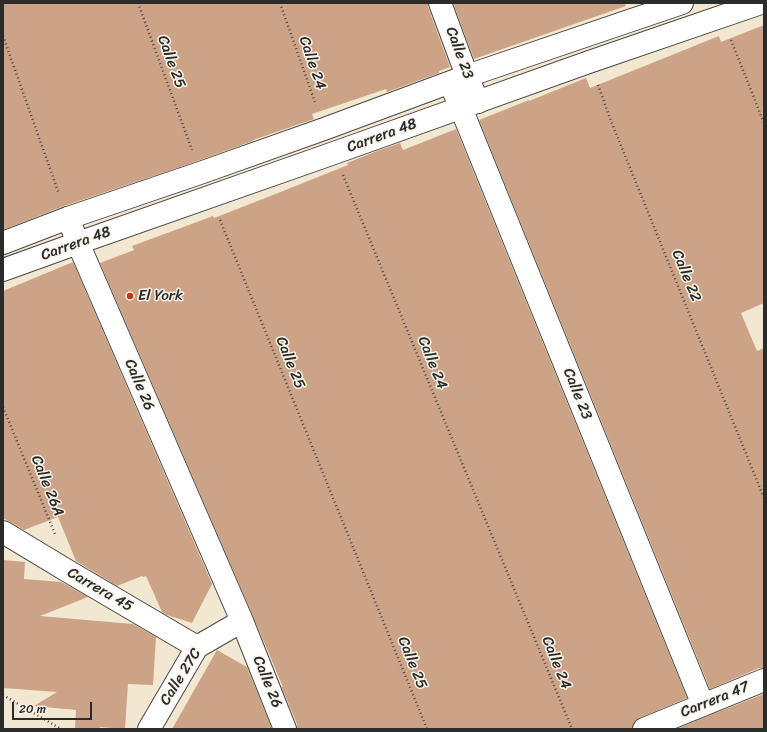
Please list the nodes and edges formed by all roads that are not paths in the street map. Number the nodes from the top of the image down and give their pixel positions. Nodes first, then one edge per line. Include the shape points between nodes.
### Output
1 (440, 3) edge
2 (682, 3) edge
3 (761, 3) edge
4 (458, 79) junction
5 (469, 105) junction
6 (68, 218) junction
7 (3, 243) edge
8 (78, 243) junction
9 (3, 270) edge
10 (3, 532) edge
11 (242, 621) junction
12 (197, 647) junction
13 (764, 680) edge
14 (703, 705) junction
15 (150, 729) edge
16 (285, 729) edge
17 (644, 729) edge

1 - 4 street, Calle 23
2 - 4 street, Carrera 48
3 - 5 street, Carrera 48
4 - 5 street, Calle 23
4 - 6 street, Carrera 48 via 324,130
5 - 8 street, Carrera 48
5 - 14 street, Calle 23
6 - 7 street, Carrera 48
6 - 8 street, Calle 26
8 - 9 street, Carrera 48
8 - 11 street, Calle 26
10 - 12 street, Carrera 45
11 - 12 street, Calle 27C
11 - 16 street, Calle 26
12 - 15 street, Calle 27C
13 - 14 street, Carrera 47
14 - 17 street, Carrera 47

